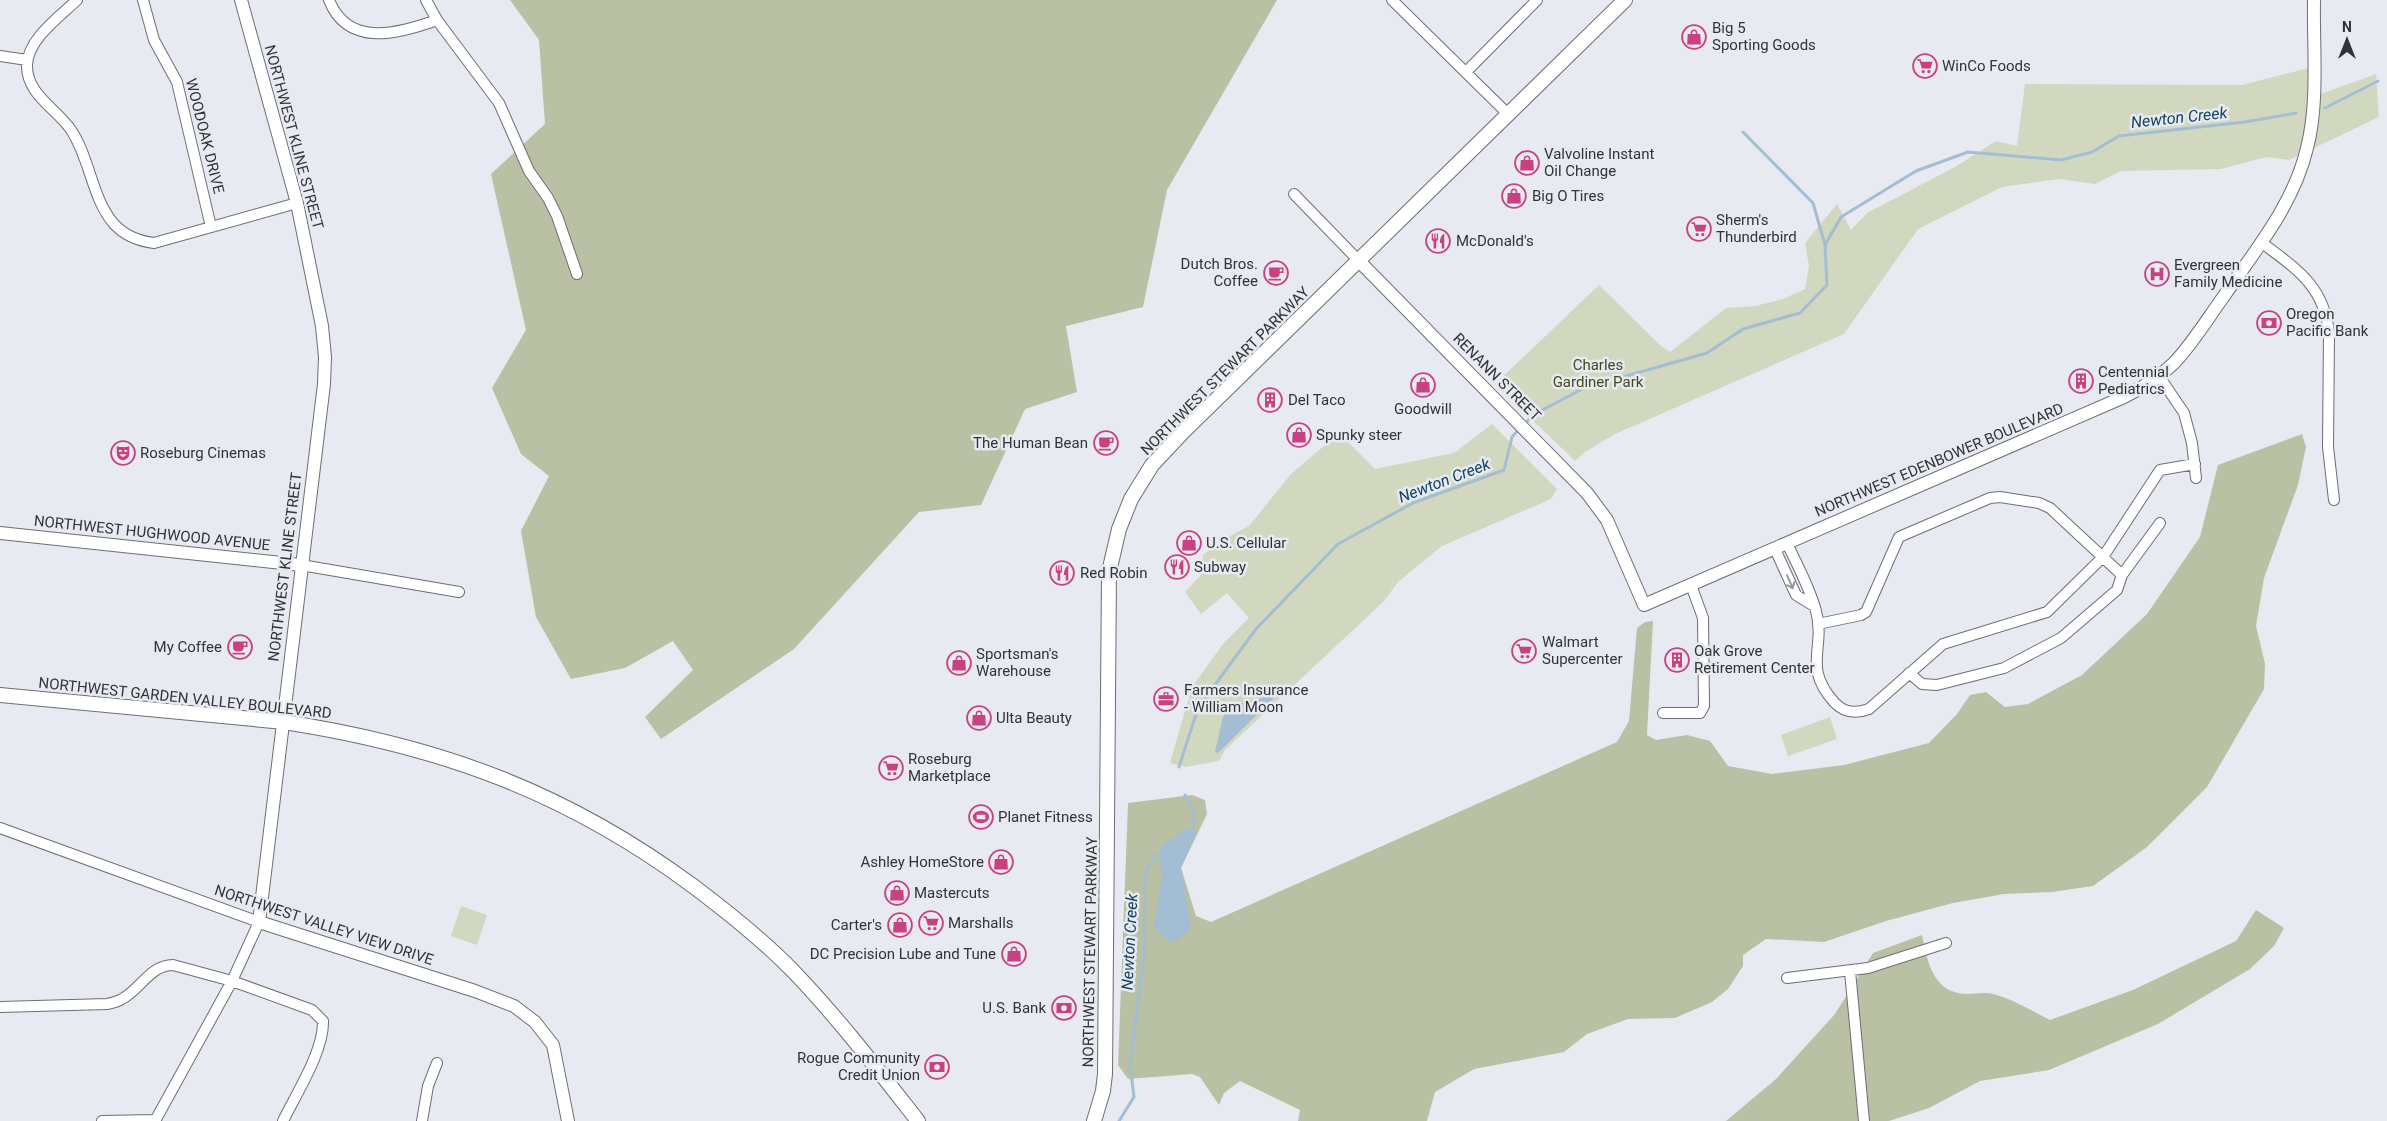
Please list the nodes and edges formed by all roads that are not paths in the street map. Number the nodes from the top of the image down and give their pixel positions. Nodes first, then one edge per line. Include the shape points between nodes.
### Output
1 (77, 0) edge
2 (143, 0) edge
3 (242, 0) edge
4 (329, 0) edge
5 (426, 0) edge
6 (1537, 0) edge
7 (1625, 0) edge
8 (2314, 0) edge
9 (1395, 2) edge
10 (437, 20) junction
11 (0, 56) edge
12 (27, 60) junction
13 (1466, 72) junction
14 (1508, 114) junction
15 (1294, 194) dead end
16 (297, 203) junction
17 (211, 227) junction
18 (2261, 242) junction
19 (1359, 261) junction
20 (577, 274) dead end
21 (2159, 376) junction
22 (2194, 464) junction
23 (2196, 478) dead end
24 (2334, 500) dead end
25 (2160, 523) dead end
26 (0, 533) edge
27 (1781, 546) junction
28 (2104, 557) junction
29 (301, 565) junction
30 (2122, 575) junction
31 (1691, 585) junction
32 (459, 592) dead end
33 (1644, 605) joint
34 (1818, 624) junction
35 (1909, 673) junction
36 (0, 695) edge
37 (1663, 713) dead end
38 (284, 722) junction
39 (0, 828) edge
40 (259, 922) junction
41 (1946, 943) dead end
42 (1850, 971) junction
43 (1787, 978) dead end
44 (232, 981) junction
45 (0, 1006) edge
46 (437, 1063) dead end
47 (102, 1121) edge
48 (155, 1121) edge
49 (283, 1121) edge
50 (422, 1121) edge
51 (568, 1121) edge
52 (918, 1121) edge
53 (1094, 1121) edge
54 (1864, 1121) edge

1 - 12 street via 37,40
2 - 17 street, WOODOAK DRIVE via 154,40 177,82
3 - 16 street, NORTHWEST KLINE STREET
4 - 10 street via 339,19 357,31 408,29
5 - 10 street
6 - 13 street
7 - 14 main road, NORTHWEST STEWART PARKWAY
8 - 18 street, NORTHWEST EDENBOWER BOULEVARD via 2312,115 2308,146 2292,192
9 - 13 street
10 - 20 street via 486,84 508,119 529,171 553,207
11 - 12 street
12 - 17 street via 32,87 63,119 76,138 105,210 121,230 135,239 154,243
13 - 14 street
14 - 19 main road, NORTHWEST STEWART PARKWAY
15 - 19 street, RENANN STREET
16 - 17 street
16 - 29 street, NORTHWEST KLINE STREET via 322,326 325,357
18 - 21 street, NORTHWEST EDENBOWER BOULEVARD via 2190,343
18 - 24 street via 2311,283 2325,314 2329,333 2328,447
19 - 33 street, RENANN STREET via 1587,493 1607,520
19 - 53 main road, NORTHWEST STEWART PARKWAY via 1157,460 1138,487 1119,529 1109,572 1108,596 1105,1074
21 - 22 street via 2184,413
21 - 27 street, NORTHWEST EDENBOWER BOULEVARD via 2124,397
22 - 23 street
22 - 28 street via 2160,470
25 - 30 street
26 - 29 street, NORTHWEST HUGHWOOD AVENUE
27 - 31 street, NORTHWEST EDENBOWER BOULEVARD
27 - 34 street via 1796,595 1814,606
28 - 30 street
28 - 34 street via 2045,505 1990,498 1899,537 1866,612
28 - 35 street via 2047,612 1948,641
29 - 32 street
29 - 38 street, NORTHWEST KLINE STREET
30 - 35 street via 2117,590 2062,638 2004,668 1936,685 1922,684
31 - 33 street, NORTHWEST EDENBOWER BOULEVARD
31 - 37 street via 1704,618 1704,706 1700,713
34 - 35 street via 1816,675 1832,700 1844,709 1854,713 1869,709
36 - 38 main road, NORTHWEST GARDEN VALLEY BOULEVARD
38 - 40 street, NORTHWEST KLINE STREET
38 - 52 main road, NORTHWEST GARDEN VALLEY BOULEVARD via 383,740 486,771 574,810 652,856 726,911 793,971
39 - 40 street, NORTHWEST VALLEY VIEW DRIVE
40 - 44 street, NORTHWEST KLINE STREET
40 - 51 street, NORTHWEST VALLEY VIEW DRIVE via 514,1006 535,1022 553,1045
41 - 42 street
42 - 43 street
42 - 54 street
44 - 45 street via 181,966 165,965 157,968 122,999 107,1004
44 - 48 street, NORTHWEST KLINE STREET
44 - 49 street via 312,1010 323,1021 313,1058
46 - 50 street via 428,1086
47 - 48 street

